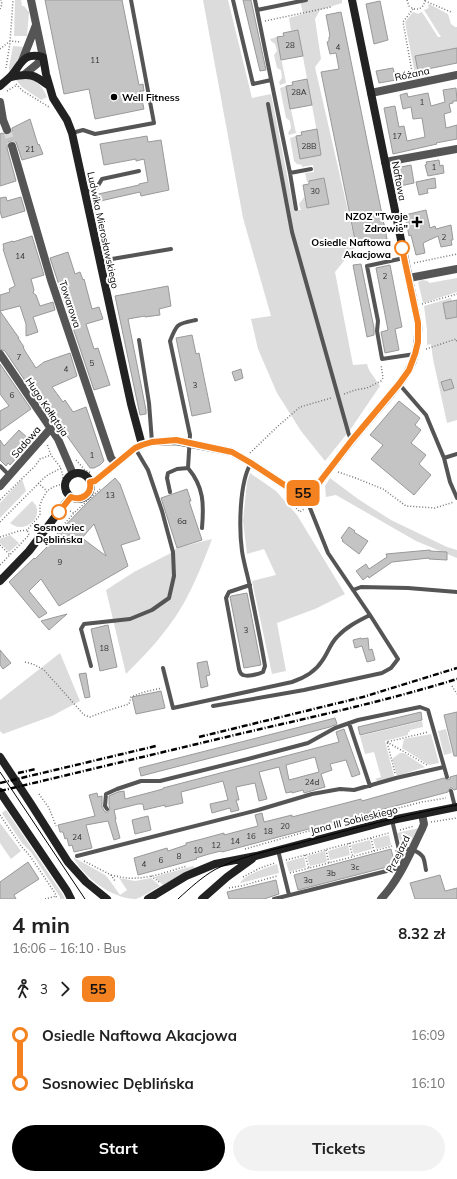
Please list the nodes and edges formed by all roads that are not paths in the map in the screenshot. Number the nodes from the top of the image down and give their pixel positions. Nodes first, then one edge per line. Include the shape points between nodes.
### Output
1 (31, 0) edge
2 (130, 0) edge
3 (233, 0) edge
4 (255, 0) edge
5 (306, 0) edge
6 (352, 0) edge
7 (257, 10) junction
8 (36, 24) junction
9 (43, 57) junction
10 (22, 61) junction
11 (25, 74) junction
12 (457, 75) edge
13 (11, 77) junction
14 (272, 80) junction
15 (0, 86) edge
16 (49, 86) junction
17 (371, 93) junction
18 (268, 104) dead end
19 (1, 106) edge
20 (7, 130) tunnel mouth
21 (72, 133) junction
22 (12, 146) tunnel mouth
23 (457, 149) edge
24 (385, 162) junction
25 (311, 169) dead end
26 (139, 171) dead end
27 (290, 173) junction
28 (85, 192) junction
29 (296, 209) dead end
30 (171, 249) dead end
31 (404, 258) junction
32 (99, 261) junction
33 (457, 269) edge
34 (409, 278) junction
35 (196, 320) dead end
36 (140, 340) dead end
37 (0, 354) edge
38 (415, 354) junction
39 (399, 384) junction
40 (51, 428) junction
41 (352, 440) junction
42 (152, 442) junction
43 (190, 443) junction
44 (139, 446) junction
45 (457, 454) edge
46 (444, 458) junction
47 (250, 459) junction
48 (116, 464) junction
49 (0, 466) edge
50 (188, 468) junction
51 (73, 474) junction
52 (10, 476) junction
53 (90, 482) junction
54 (0, 486) edge
55 (170, 492) dead end
56 (304, 493) junction
57 (71, 497) junction
58 (457, 500) edge
59 (202, 528) dead end
60 (0, 581) edge
61 (250, 585) junction
62 (353, 590) junction
63 (457, 592) edge
64 (370, 615) junction
65 (91, 666) dead end
66 (163, 668) dead end
67 (213, 706) dead end
68 (349, 723) junction
69 (0, 757) edge
70 (0, 762) edge
71 (444, 767) junction
72 (447, 778) dead end
73 (0, 786) edge
74 (370, 786) junction
75 (451, 791) dead end
76 (0, 792) edge
77 (456, 807) edge
78 (107, 809) dead end
79 (422, 814) junction
80 (392, 820) junction
81 (54, 832) junction
82 (38, 849) junction
83 (399, 849) junction
84 (278, 850) junction
85 (412, 850) junction
86 (77, 856) road end
87 (256, 856) junction
88 (403, 867) junction
89 (426, 870) dead end
90 (289, 895) junction
91 (71, 899) edge
92 (107, 899) edge
93 (148, 899) edge
94 (202, 899) edge
95 (274, 899) edge
96 (381, 899) edge

1 - 8 street, Ludwika Mierosławskiego
2 - 21 lane via 154,123 95,134 83,130
3 - 14 lane via 253,84
4 - 7 lane
5 - 7 lane
6 - 17 street, Naftowa
7 - 14 lane
8 - 9 street, Ludwika Mierosławskiego
8 - 10 street
9 - 10 street via 32,55
9 - 11 street
9 - 16 street, Ludwika Mierosławskiego
10 - 13 street
11 - 13 street
11 - 16 street via 35,76
12 - 17 street, Różana
13 - 15 street
14 - 27 lane
16 - 21 street, Ludwika Mierosławskiego
17 - 24 street, Naftowa
18 - 41 lane via 292,232
19 - 20 street
21 - 28 street, Ludwika Mierosławskiego
22 - 48 street, Towarowa via 53,286 111,458
23 - 24 street
24 - 31 street, Naftowa
25 - 27 lane
26 - 28 lane via 102,179 96,189
27 - 29 lane
28 - 32 street, Ludwika Mierosławskiego
30 - 32 lane
31 - 34 street, Naftowa
31 - 38 lane via 367,266 378,321 377,331 382,359
32 - 44 street, Ludwika Mierosławskiego
33 - 34 street
34 - 38 street, Naftowa via 418,323
35 - 43 lane via 179,324 174,329 170,341
36 - 42 lane
37 - 40 street, Hugo Kołłątaja
38 - 39 street, Naftowa via 409,370
39 - 41 street, Naftowa
39 - 46 lane via 426,415
40 - 51 street, Hugo Kołłątaja
40 - 52 street, Sadowa
41 - 56 street, Naftowa via 315,488
42 - 43 street via 176,440
42 - 44 street
43 - 47 street via 232,452
43 - 50 lane
44 - 48 street
44 - 65 lane via 174,552 173,581 169,598 152,610 130,619 84,624 81,629
45 - 46 lane
46 - 58 lane
47 - 56 street via 289,488
47 - 61 lane via 242,493 240,530
48 - 53 street via 95,481
49 - 52 lane
50 - 55 lane via 168,473
50 - 59 lane via 200,486 203,504
51 - 53 street via 86,476
51 - 57 street via 67,479 65,486
52 - 54 street, Sadowa
53 - 57 street via 86,496 77,499
56 - 62 lane via 328,553
57 - 60 street via 29,551
61 - 61 lane via 266,666 259,674 244,675 239,669 226,598 229,592
62 - 63 lane via 361,587
62 - 64 lane
64 - 66 lane via 347,627 336,637 316,669 292,682 173,708
64 - 67 lane via 398,659 386,671 304,690
68 - 71 lane via 420,707 428,710
68 - 74 lane
68 - 78 lane via 308,743 160,781 141,780 106,794
69 - 81 street
70 - 81 street via 24,798
71 - 72 lane
71 - 74 lane
73 - 82 street
74 - 86 lane via 312,794
75 - 77 lane
76 - 82 street
77 - 79 street, Jana III Sobieskiego
79 - 80 street, Jana III Sobieskiego
79 - 85 street, Przejazd via 424,824
80 - 83 lane
80 - 84 street, Jana III Sobieskiego
81 - 92 street via 77,873
82 - 91 street
83 - 85 lane
83 - 88 lane
84 - 87 street, Jana III Sobieskiego
84 - 90 lane via 279,863
85 - 88 street, Przejazd
85 - 89 lane via 423,857
87 - 93 street, Jana III Sobieskiego via 215,864 186,876
87 - 94 street, Jana III Sobieskiego
88 - 90 lane
88 - 96 street, Przejazd via 391,888
90 - 95 lane

